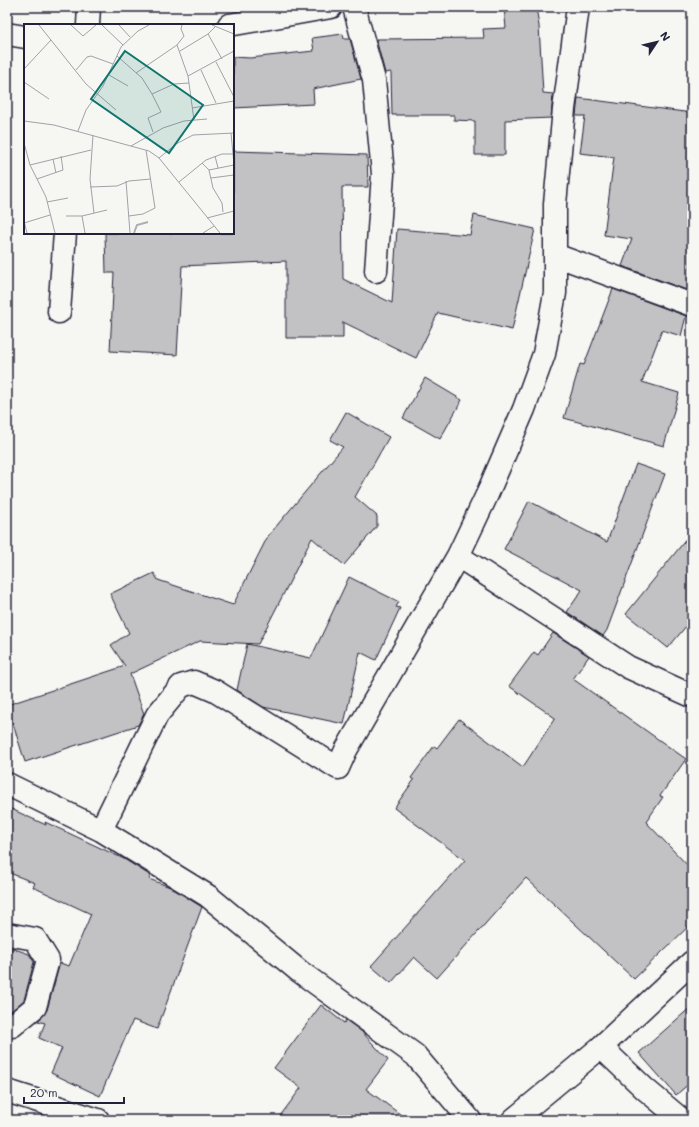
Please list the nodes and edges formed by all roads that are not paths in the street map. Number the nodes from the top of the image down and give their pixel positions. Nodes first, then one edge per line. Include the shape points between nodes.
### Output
1 (89, 7) edge
2 (331, 7) edge
3 (354, 7) edge
4 (578, 7) edge
5 (88, 24) edge
6 (234, 24) edge
7 (7, 34) edge
8 (24, 37) edge
9 (65, 234) edge
10 (555, 255) junction
11 (376, 271) dead end
12 (692, 305) edge
13 (59, 312) dead end
14 (458, 556) junction
15 (692, 696) edge
16 (7, 784) edge
17 (101, 830) junction
18 (7, 934) edge
19 (692, 962) edge
20 (7, 1025) edge
21 (601, 1047) junction
22 (7, 1091) edge
23 (98, 1120) edge
24 (470, 1120) edge
25 (513, 1120) edge
26 (682, 1120) edge

1 - 5 street
2 - 6 street
3 - 11 street via 374,80 383,174
4 - 10 street via 564,109 555,204
7 - 8 street
9 - 13 street
10 - 12 street
10 - 14 street via 556,293 544,354 524,409
14 - 15 street via 628,667
14 - 17 street via 338,768 214,691 194,682 181,686 157,715
16 - 17 street
17 - 24 street via 208,896 299,971 415,1055
18 - 20 street via 35,939 48,960 35,1007 12,1026
19 - 21 street
21 - 25 street
21 - 26 street
22 - 23 street

